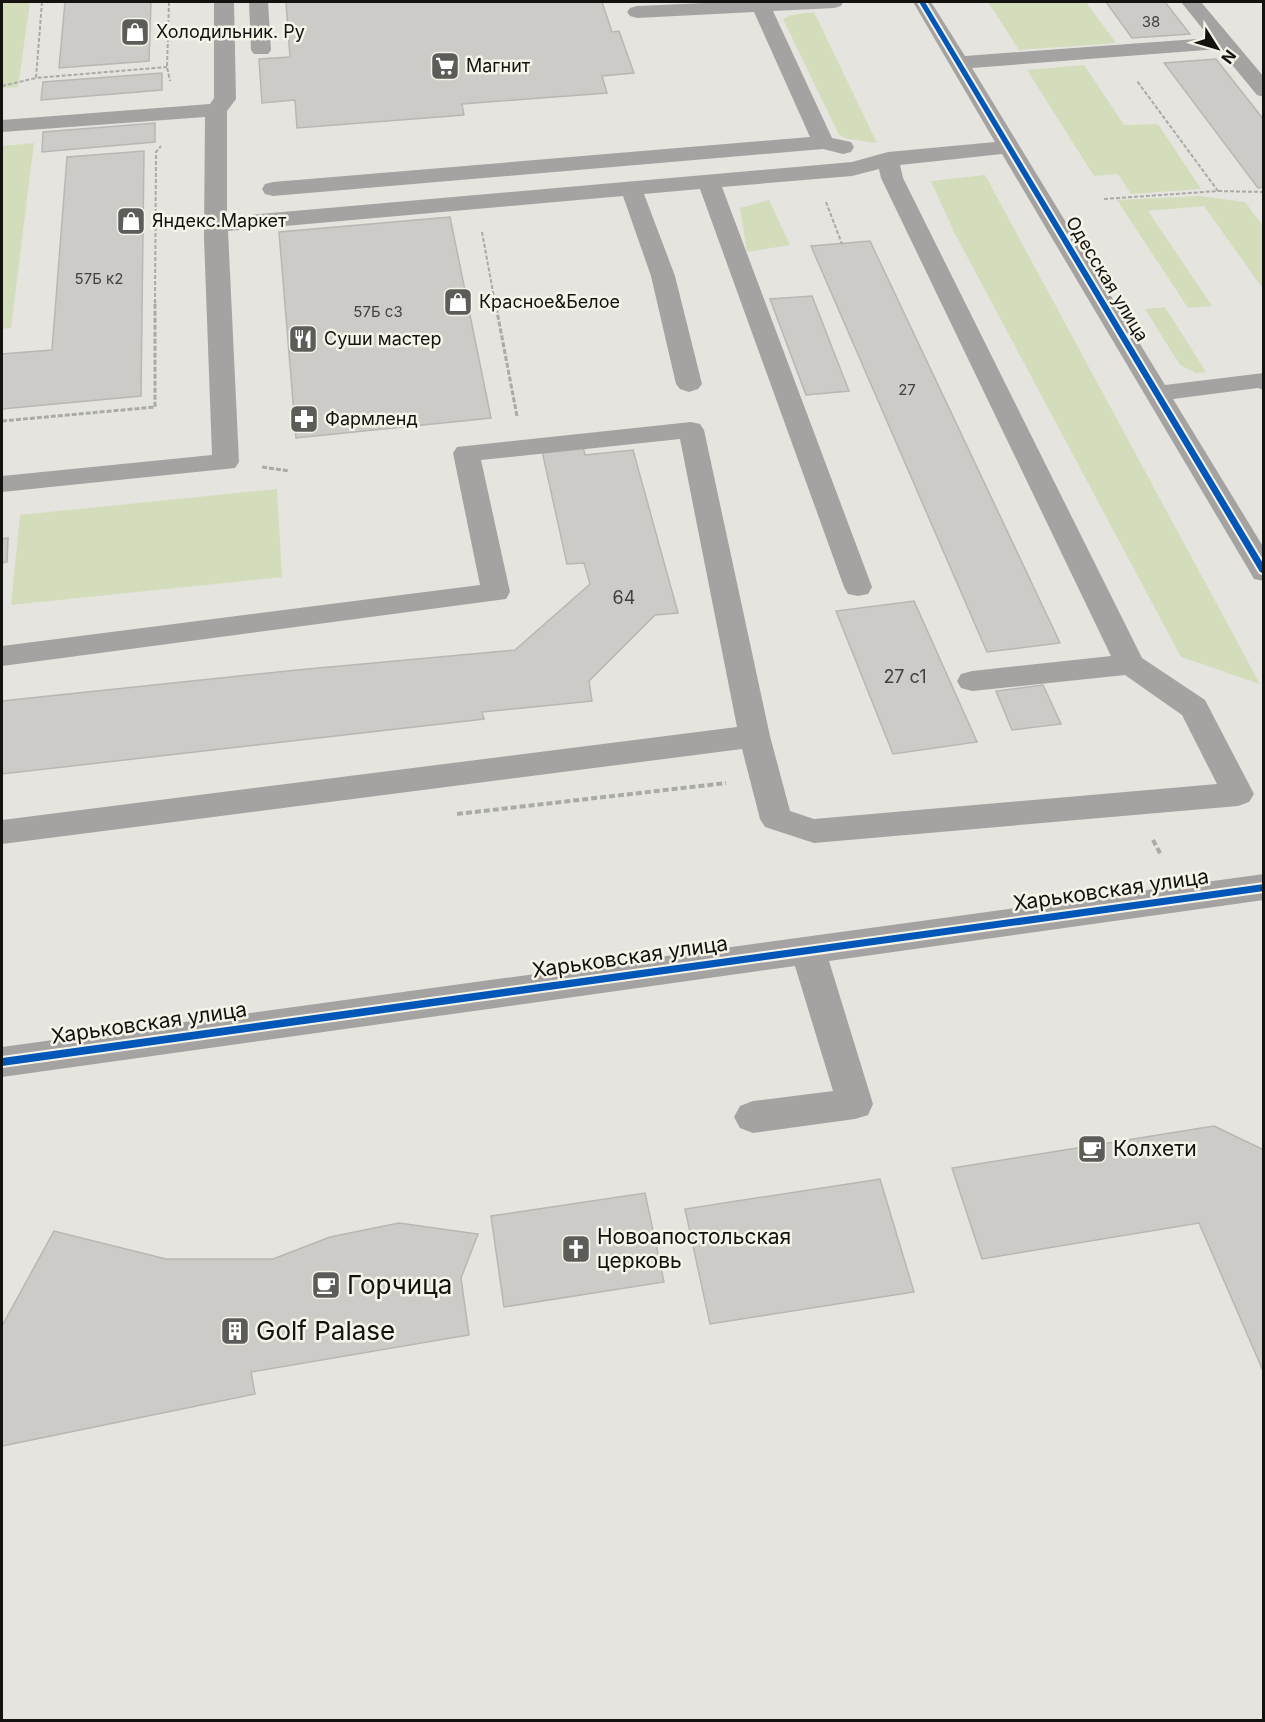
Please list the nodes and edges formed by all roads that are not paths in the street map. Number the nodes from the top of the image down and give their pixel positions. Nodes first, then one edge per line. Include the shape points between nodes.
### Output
1 (224, 2) edge
2 (258, 2) edge
3 (834, 2) edge
4 (922, 2) edge
5 (1191, 2) edge
6 (760, 4) edge
7 (637, 12) dead end
8 (1224, 43) junction
9 (261, 50) dead end
10 (958, 63) junction
11 (1263, 91) edge
12 (216, 110) junction
13 (2, 126) edge
14 (823, 142) junction
15 (1008, 147) junction
16 (888, 159) junction
17 (708, 181) junction
18 (631, 188) junction
19 (273, 189) dead end
20 (216, 225) junction
21 (1263, 382) edge
22 (690, 384) dead end
23 (1157, 394) junction
24 (2, 484) edge
25 (1263, 572) edge
26 (858, 587) dead end
27 (2, 656) edge
28 (1130, 663) junction
29 (972, 681) dead end
30 (754, 736) junction
31 (2, 832) edge
32 (1263, 887) edge
33 (808, 950) junction
34 (2, 1062) edge
35 (753, 1117) dead end

1 - 12 street via 225,99
2 - 9 street
3 - 6 street
4 - 10 street, Одесская улица
5 - 8 street
6 - 7 street
6 - 14 street
8 - 10 street
8 - 11 street
10 - 15 street, Одесская улица
12 - 13 street
12 - 20 street
14 - 16 street
14 - 19 street
15 - 16 street
15 - 23 street, Одесская улица
16 - 17 street via 852,170
16 - 28 street via 892,178
17 - 18 street
17 - 26 street
18 - 20 street
18 - 22 street via 663,276
20 - 24 street via 226,462
21 - 23 street
23 - 25 street, Одесская улица
27 - 30 street via 496,592 466,453 691,430
28 - 29 street
28 - 30 street via 1194,708 1238,794 814,831 776,819
30 - 31 street
32 - 33 street, Харьковская улица
33 - 34 street, Харьковская улица
33 - 35 street via 855,1104

